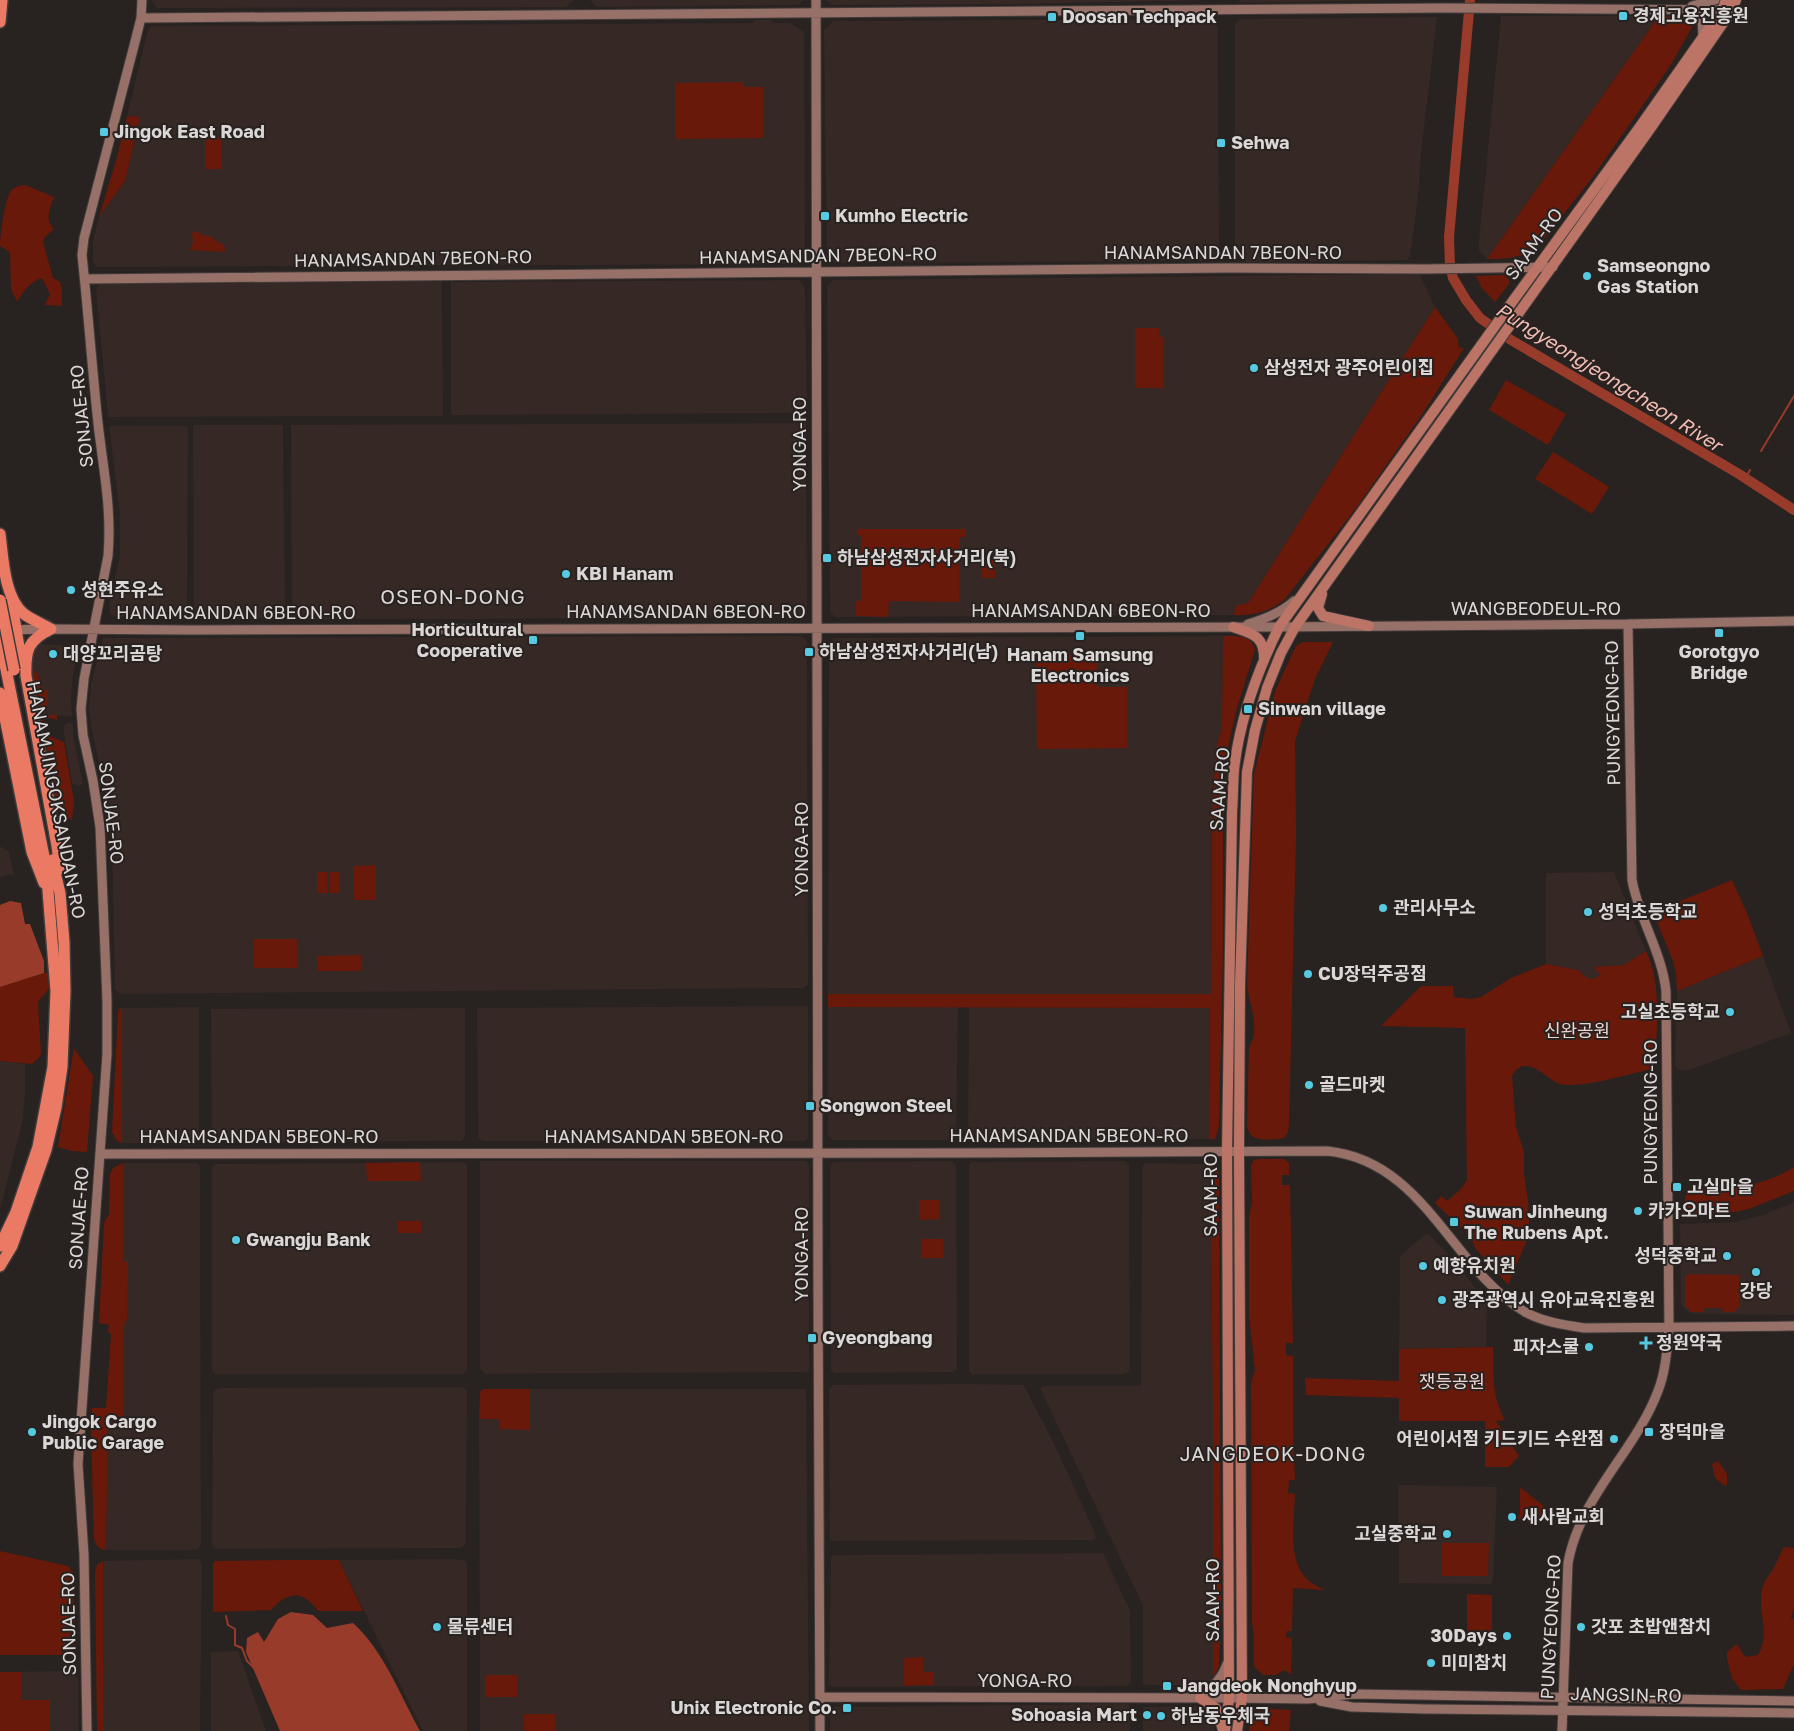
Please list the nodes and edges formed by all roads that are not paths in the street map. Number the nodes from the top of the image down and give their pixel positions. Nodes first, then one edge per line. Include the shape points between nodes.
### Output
1 (2, 0) edge
2 (142, 0) edge
3 (816, 0) edge
4 (1715, 0) edge
5 (1736, 0) edge
6 (1727, 7) edge
7 (1675, 10) junction
8 (816, 14) junction
9 (141, 18) junction
10 (0, 22) edge
11 (1703, 38) junction
12 (1538, 267) junction
13 (1553, 267) junction
14 (817, 272) junction
15 (84, 279) junction
16 (0, 534) edge
17 (1324, 588) junction
18 (9, 589) junction
19 (1304, 593) junction
20 (0, 600) edge
21 (1794, 621) edge
22 (1628, 624) junction
23 (1369, 626) junction
24 (1233, 627) junction
25 (1279, 627) junction
26 (1295, 627) junction
27 (817, 628) junction
28 (51, 629) junction
29 (0, 630) edge
30 (17, 630) junction
31 (93, 630) junction
32 (0, 640) edge
33 (1264, 659) junction
34 (10, 670) junction
35 (26, 676) junction
36 (0, 693) edge
37 (50, 848) junction
38 (54, 893) junction
39 (1240, 1150) junction
40 (1227, 1151) junction
41 (818, 1152) junction
42 (100, 1154) junction
43 (3, 1245) edge
44 (0, 1266) edge
45 (0, 1276) edge
46 (1794, 1326) edge
47 (1669, 1327) junction
48 (1230, 1655) junction
49 (820, 1697) junction
50 (1200, 1698) junction
51 (1229, 1698) junction
52 (1242, 1698) junction
53 (1563, 1698) junction
54 (1308, 1699) junction
55 (1794, 1701) edge
56 (1563, 1710) junction
57 (1794, 1713) edge
58 (87, 1731) edge
59 (820, 1731) edge
60 (1224, 1731) edge
61 (1237, 1731) edge
62 (1562, 1731) edge

1 - 10 highway
2 - 9 street, SONJAE-RO
3 - 8 street, YONGA-RO
4 - 7 street
5 - 6 main road, SAAM-RO
6 - 7 street
6 - 11 main road, SAAM-RO
6 - 13 main road, SAAM-RO
7 - 8 street via 1447,8
7 - 11 street via 1700,16
8 - 9 street
8 - 14 street, YONGA-RO
9 - 15 street, SONJAE-RO via 84,238
11 - 12 main road, SAAM-RO
12 - 13 street, HANAMSANDAN 7BEON-RO
12 - 14 street, HANAMSANDAN 7BEON-RO
12 - 19 main road, SAAM-RO
13 - 17 main road, SAAM-RO
14 - 15 street, HANAMSANDAN 7BEON-RO
14 - 27 street, YONGA-RO
15 - 31 street, SONJAE-RO via 110,512 108,556
16 - 18 highway
17 - 23 main road via 1318,606 1321,614
17 - 26 main road, SAAM-RO
18 - 28 highway via 24,614
18 - 30 highway
19 - 24 street via 1285,610
19 - 25 main road, SAAM-RO
20 - 34 highway, HANAMJINGOKSANDAN-RO, bridge
21 - 22 street, WANGBEODEUL-RO
22 - 23 street, WANGBEODEUL-RO
22 - 47 street, PUNGYEONG-RO via 1632,880 1638,907 1660,960 1666,991
23 - 26 street, WANGBEODEUL-RO
24 - 25 street, HANAMSANDAN 6BEON-RO
24 - 27 street, HANAMSANDAN 6BEON-RO
24 - 33 main road via 1259,638 1264,648
25 - 26 street, WANGBEODEUL-RO
25 - 33 main road, SAAM-RO
26 - 39 main road, SAAM-RO via 1267,688 1247,772 1240,984
27 - 31 street, HANAMSANDAN 6BEON-RO
27 - 41 street, YONGA-RO
28 - 30 street, HANAMSANDAN 6BEON-RO
28 - 31 street, HANAMSANDAN 6BEON-RO
28 - 35 highway via 31,643 25,657
29 - 30 street, HANAMSANDAN 6BEON-RO
30 - 35 highway
31 - 42 street, SONJAE-RO via 81,709 100,827 102,863 107,1054
32 - 34 highway, HANAMJINGOKSANDAN-RO
33 - 40 main road, SAAM-RO via 1243,727 1234,770
34 - 37 highway, HANAMJINGOKSANDAN-RO
35 - 37 highway
36 - 38 highway via 32,852
37 - 38 highway, HANAMJINGOKSANDAN-RO via 46,866
38 - 43 highway, HANAMJINGOKSANDAN-RO via 54,941 61,991 53,1066 38,1148
39 - 40 street, HANAMSANDAN 5BEON-RO
39 - 47 street, HANAMSANDAN 5BEON-RO via 1337,1152 1378,1167 1417,1198 1500,1294 1533,1316 1584,1328
39 - 52 main road, SAAM-RO
40 - 41 street, HANAMSANDAN 5BEON-RO
40 - 48 main road, SAAM-RO
41 - 42 street, HANAMSANDAN 5BEON-RO
41 - 49 street, YONGA-RO
42 - 58 street, SONJAE-RO via 78,1464 84,1555
43 - 44 highway, HANAMJINGOKSANDAN-RO
43 - 45 highway via 9,1257
46 - 47 street, HANAMSANDAN 5BEON-RO
47 - 53 street, PUNGYEONG-RO via 1662,1378 1654,1400 1589,1506 1571,1547
48 - 50 street via 1218,1682
48 - 51 main road, SAAM-RO
49 - 50 street, YONGA-RO
49 - 59 street, YONGA-RO
50 - 51 street, YONGA-RO
50 - 60 main road via 1216,1708
51 - 52 street, JANGSIN-RO
51 - 60 main road, SAAM-RO
52 - 54 street, JANGSIN-RO
52 - 61 main road, SAAM-RO
53 - 54 street, JANGSIN-RO via 1354,1694
53 - 55 street, JANGSIN-RO
53 - 56 street, PUNGYEONG-RO
54 - 56 street, JANGSIN-RO via 1352,1706
56 - 57 street, JANGSIN-RO
56 - 62 street, PUNGYEONG-RO

